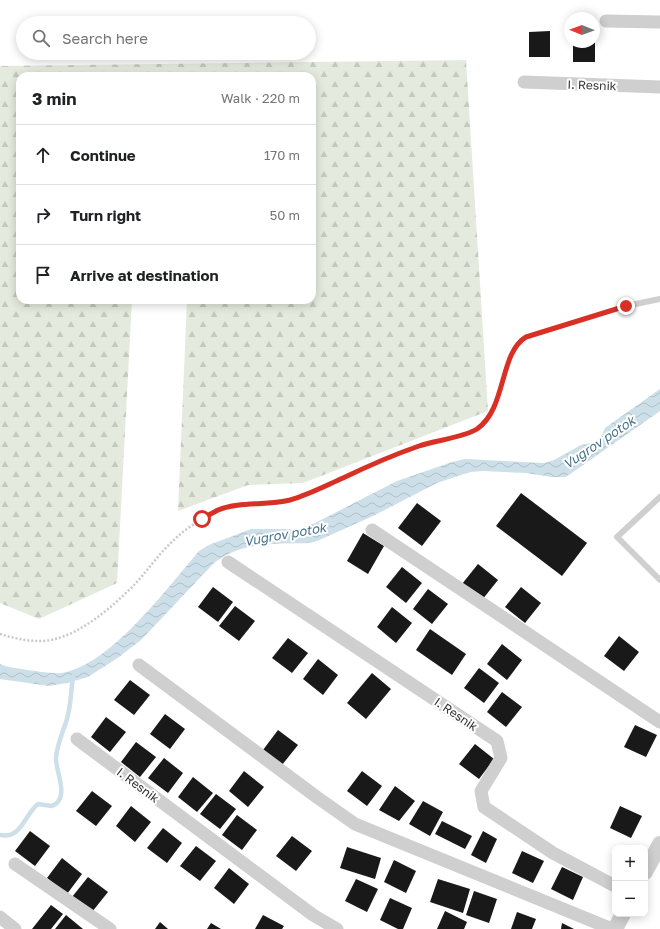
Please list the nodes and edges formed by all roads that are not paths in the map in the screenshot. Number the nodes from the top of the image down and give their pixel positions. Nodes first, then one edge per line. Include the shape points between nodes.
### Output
1 (606, 21) dead end
2 (660, 22) edge
3 (524, 82) dead end
4 (660, 87) edge
5 (660, 299) edge
6 (626, 306) road end
7 (660, 497) edge
8 (372, 530) dead end
9 (228, 562) dead end
10 (660, 580) edge
11 (139, 665) dead end
12 (660, 722) edge
13 (76, 739) dead end
14 (660, 844) edge
15 (15, 864) dead end
16 (648, 866) edge
17 (612, 884) edge
18 (0, 917) edge
19 (620, 917) edge
20 (15, 929) edge
21 (110, 929) edge
22 (337, 929) edge
23 (613, 929) edge

1 - 2 street
3 - 4 street, I. Resnik
5 - 6 lane
7 - 10 lane via 617,537
8 - 12 street
9 - 17 street, I. Resnik via 497,741 501,758 481,791 484,807 553,853
11 - 23 street via 355,824
13 - 22 street, I. Resnik via 313,915
14 - 16 street
15 - 21 street
18 - 20 street
19 - 23 street

